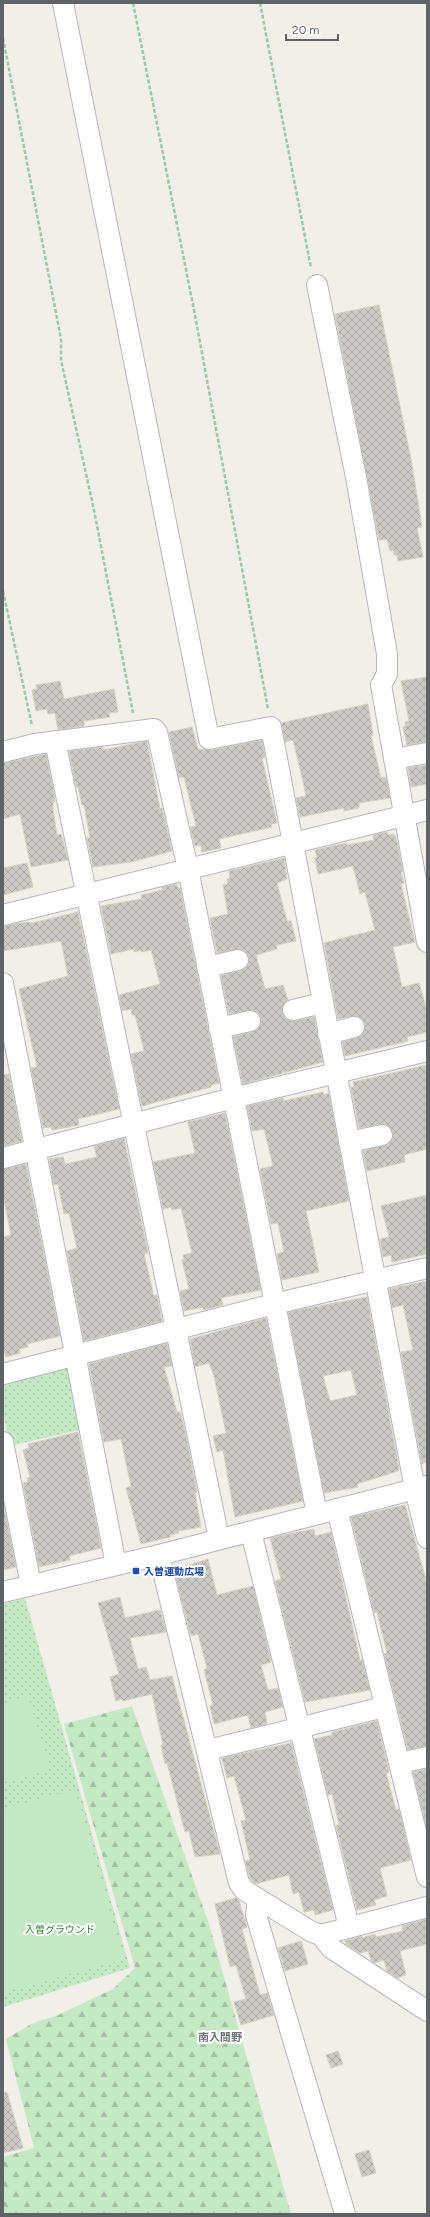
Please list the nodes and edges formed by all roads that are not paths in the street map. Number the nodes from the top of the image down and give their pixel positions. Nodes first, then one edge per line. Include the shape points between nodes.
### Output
1 (63, 3) edge
2 (317, 285) road end
3 (55, 741) junction
4 (3, 752) edge
5 (427, 753) edge
6 (394, 760) junction
7 (427, 810) edge
8 (404, 816) junction
9 (292, 843) junction
10 (188, 870) junction
11 (87, 895) junction
12 (3, 915) edge
13 (427, 942) edge
14 (238, 960) dead end
15 (207, 967) junction
16 (3, 983) edge
17 (322, 1003) junction
18 (293, 1010) dead end
19 (250, 1021) dead end
20 (354, 1027) dead end
21 (219, 1028) junction
22 (328, 1034) junction
23 (427, 1051) edge
24 (335, 1073) junction
25 (233, 1098) junction
26 (134, 1125) junction
27 (382, 1135) dead end
28 (349, 1142) junction
29 (36, 1150) junction
30 (3, 1158) edge
31 (427, 1268) edge
32 (376, 1281) junction
33 (274, 1304) junction
34 (175, 1329) junction
35 (75, 1354) junction
36 (3, 1374) edge
37 (3, 1442) edge
38 (421, 1488) edge
39 (337, 1509) junction
40 (317, 1514) junction
41 (251, 1532) junction
42 (427, 1538) edge
43 (219, 1539) junction
44 (159, 1555) junction
45 (116, 1565) junction
46 (31, 1585) junction
47 (3, 1592) edge
48 (384, 1707) junction
49 (299, 1727) junction
50 (208, 1750) junction
51 (427, 1757) edge
52 (400, 1764) junction
53 (427, 1877) edge
54 (258, 1899) junction
55 (427, 1907) edge
56 (349, 1927) junction
57 (321, 1935) junction
58 (427, 2010) edge
59 (345, 2214) edge

1 - 9 street via 209,739 271,727
2 - 6 street via 356,477 387,654 387,674 381,685
3 - 4 street
3 - 10 street via 154,729 158,732
3 - 11 street
5 - 6 street
6 - 8 street
7 - 8 street
8 - 9 street
8 - 13 street
9 - 10 street
9 - 17 street
10 - 11 street
10 - 15 street
11 - 12 street
11 - 26 street
14 - 15 street
15 - 21 street
16 - 29 street
17 - 18 street
17 - 22 street
19 - 21 street
20 - 22 street
21 - 25 street
22 - 24 street
23 - 24 street
24 - 25 street
24 - 28 street
25 - 26 street
25 - 33 street
26 - 29 street
26 - 34 street
27 - 28 street
28 - 32 street
29 - 30 street
29 - 35 street
31 - 32 street
32 - 33 street
32 - 38 street
33 - 34 street
33 - 40 street
34 - 35 street
34 - 43 street
35 - 36 street
35 - 45 street
37 - 46 street
38 - 39 street
38 - 42 street
39 - 40 street
39 - 48 street
40 - 41 street
41 - 43 street
41 - 49 street
43 - 44 street
44 - 45 street
44 - 50 street
45 - 46 street
46 - 47 street
48 - 49 street
48 - 52 street
49 - 50 street
49 - 56 street
50 - 54 street via 239,1883 244,1890
51 - 52 street
52 - 53 street
54 - 57 street
54 - 59 street via 256,1915
55 - 56 street
56 - 57 street
57 - 58 street via 331,1948

